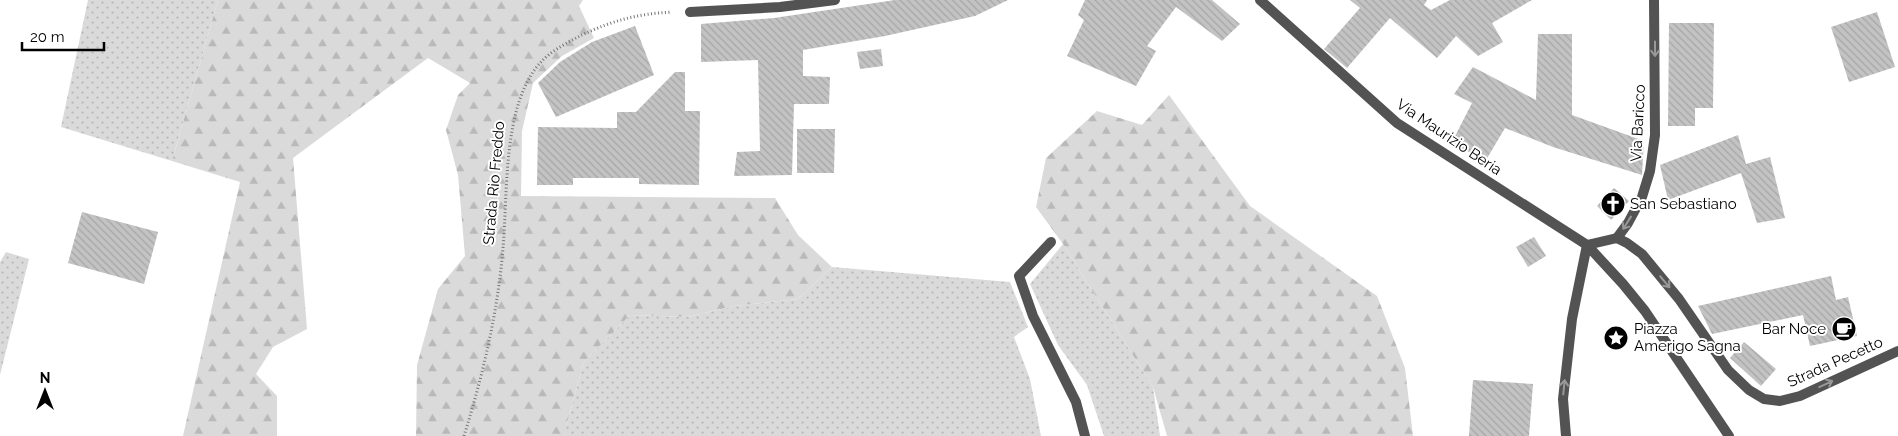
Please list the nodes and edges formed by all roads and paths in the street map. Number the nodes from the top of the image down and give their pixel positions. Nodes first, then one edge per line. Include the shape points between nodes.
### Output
1 (835, 0) edge
2 (1260, 0) edge
3 (1654, 0) edge
4 (690, 12) joint
5 (1617, 238) junction
6 (1051, 242) dead end
7 (1587, 245) junction
8 (1898, 351) edge
9 (464, 436) edge
10 (1085, 436) edge
11 (1566, 436) edge
12 (1729, 436) edge

1 - 4 street
2 - 7 street, Via Maurizio Beria via 1398,123
3 -> 5 street, Via Baricco via 1655,135 1650,171 1642,197
4 - 9 path, Strada Rio Freddo via 628,17 604,25 569,41 541,62 525,86 514,119 497,301
5 - 7 street
5 -> 8 street, Strada Pecetto via 1642,254 1680,299 1728,370 1764,399 1780,401 1800,396
6 - 10 street via 1019,276 1033,316 1076,402
11 -> 7 street via 1563,399 1571,328
7 - 12 street via 1645,311

